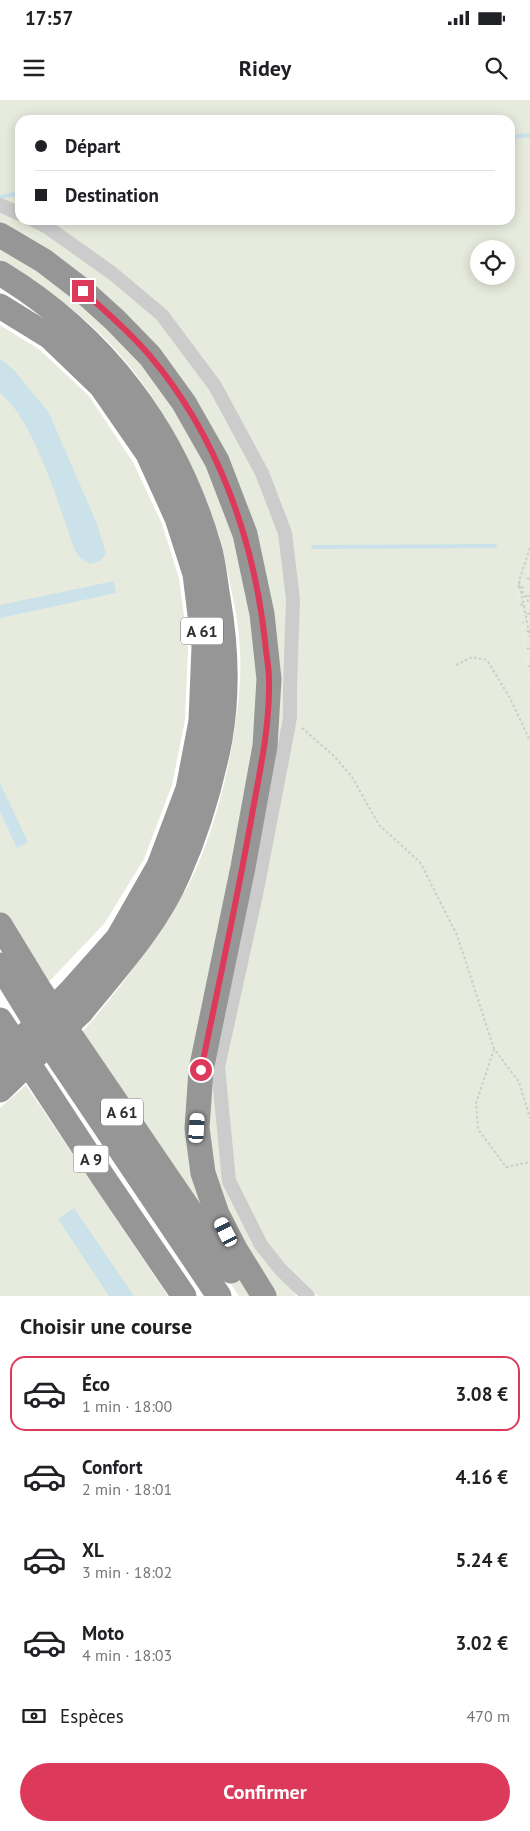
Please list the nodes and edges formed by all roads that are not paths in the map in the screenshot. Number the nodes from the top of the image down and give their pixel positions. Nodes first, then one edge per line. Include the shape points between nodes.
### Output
1 (0, 205) edge
2 (15, 212) edge
3 (45, 225) edge
4 (0, 235) edge
5 (0, 272) edge
6 (0, 306) edge
7 (0, 925) edge
8 (0, 965) edge
9 (75, 1003) junction
10 (0, 1020) edge
11 (0, 1060) edge
12 (0, 1090) edge
13 (184, 1296) edge
14 (219, 1296) edge
15 (248, 1296) edge
16 (264, 1296) edge
17 (308, 1296) edge

1 - 2 street
3 - 17 street via 162,314 215,386 262,473 285,533 293,599 290,718 218,1067 229,1181 261,1246
4 - 16 highway via 44,261 83,291 150,356 184,403 217,461 245,534 262,614 269,679 265,746 201,1070 197,1128 203,1173 216,1214
5 - 9 highway, A 61 via 64,317 91,342 122,376 153,420 184,477 210,548 222,619 225,678 220,738 194,836 154,919
6 - 9 highway, A 61 via 50,337 101,386 148,454 177,518 195,574 204,647 201,721 188,789 159,866 118,938
7 - 15 highway, A 61 via 50,1005
8 - 14 highway, A 9
9 - 11 highway, A 61, bridge
9 - 12 highway, A 61, bridge
10 - 13 highway, A 9

